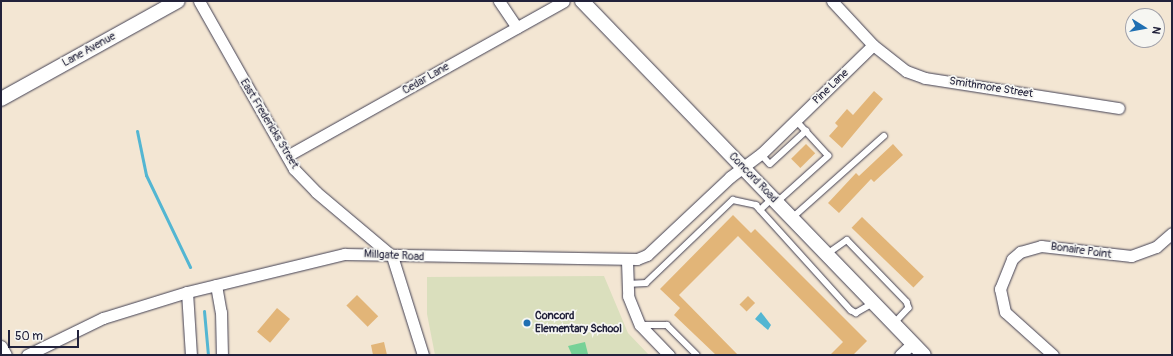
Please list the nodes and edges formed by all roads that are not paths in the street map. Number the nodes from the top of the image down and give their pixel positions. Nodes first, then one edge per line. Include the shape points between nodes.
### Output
1 (178, 1) edge
2 (199, 1) edge
3 (499, 1) edge
4 (564, 1) edge
5 (582, 1) edge
6 (832, 1) edge
7 (517, 28) junction
8 (873, 45) junction
9 (1, 99) edge
10 (1119, 108) dead end
11 (796, 121) junction
12 (806, 132) junction
13 (884, 136) dead end
14 (760, 154) junction
15 (287, 156) junction
16 (744, 168) junction
17 (774, 200) junction
18 (760, 210) junction
19 (792, 218) junction
20 (1172, 233) edge
21 (827, 254) junction
22 (392, 256) junction
23 (627, 261) junction
24 (626, 284) junction
25 (216, 285) junction
26 (187, 292) junction
27 (873, 303) junction
28 (894, 324) junction
29 (640, 325) junction
30 (913, 343) junction
31 (1, 346) edge
32 (6, 355) edge
33 (27, 355) edge
34 (191, 355) edge
35 (222, 355) edge
36 (423, 355) edge
37 (669, 355) edge
38 (697, 355) edge
39 (900, 355) edge
40 (924, 355) edge
41 (1053, 355) edge

1 - 9 street, Lane Avenue
2 - 15 street, East Fredericks Street
3 - 7 street
4 - 7 street, Cedar Lane
5 - 16 street, Concord Road
6 - 8 street
7 - 15 street, Cedar Lane
8 - 10 street, Smithmore Street via 906,71 925,78
8 - 11 street, Pine Lane
11 - 12 lane
11 - 14 street, Pine Lane
12 - 14 lane via 770,164
12 - 17 lane via 828,156
13 - 19 lane via 799,208
14 - 16 street, Pine Lane
15 - 22 street, East Fredericks Street via 316,192
16 - 17 street, Concord Road
16 - 23 street, Millgate Road via 647,256
17 - 18 lane
17 - 19 street, Concord Road
18 - 24 lane via 748,202 728,202 646,282
18 - 27 lane via 851,310 856,313
19 - 21 street, Concord Road
20 - 41 street, Bonaire Point via 1156,247 1131,256 1041,246 1020,252 1012,259 1000,289 1005,312
21 - 27 street, Concord Road
21 - 28 lane via 847,240 907,302 909,308
22 - 23 street, Millgate Road
22 - 25 street, Millgate Road via 344,254
22 - 36 street
23 - 24 street
24 - 29 street
25 - 26 street, Millgate Road
25 - 35 street via 221,312
26 - 33 street, Millgate Road via 103,318
26 - 34 street
27 - 28 street, Concord Road
28 - 30 street, Concord Road
29 - 37 street
29 - 38 lane via 667,325
30 - 39 street
30 - 40 street, Concord Road
31 - 32 street

